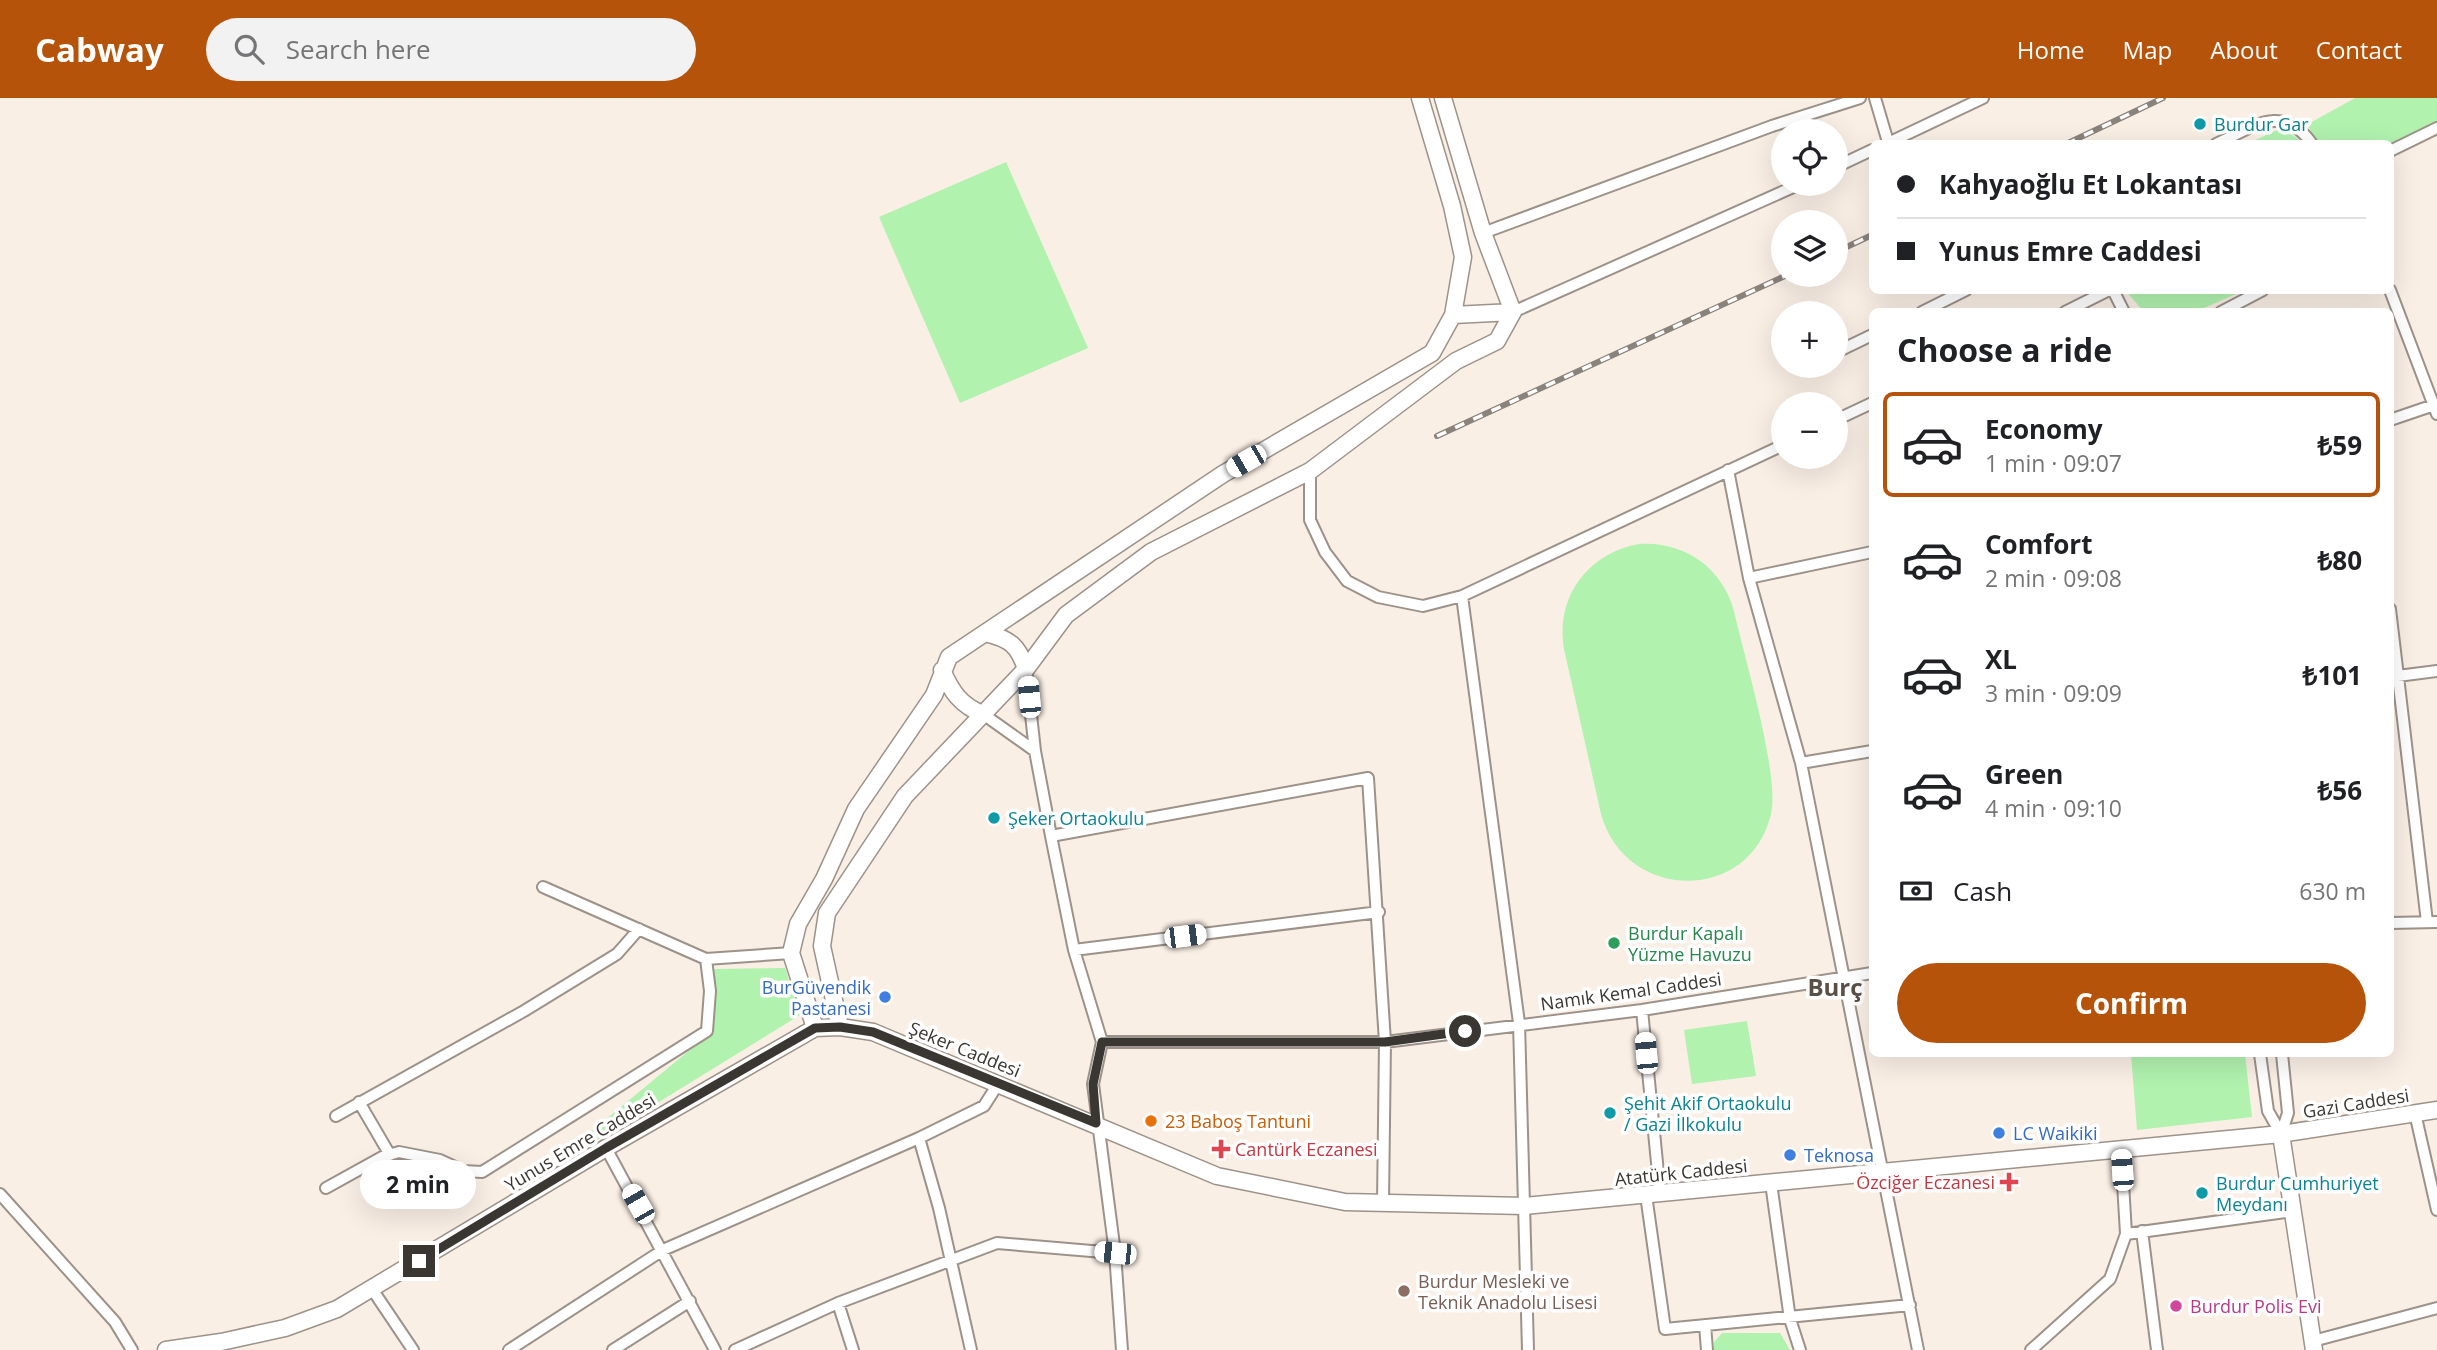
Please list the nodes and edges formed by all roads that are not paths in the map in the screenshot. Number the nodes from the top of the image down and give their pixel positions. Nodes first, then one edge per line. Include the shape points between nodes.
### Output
1 (1420, 98) edge
2 (1443, 98) edge
3 (1860, 98) edge
4 (1875, 98) edge
5 (1983, 98) edge
6 (2437, 128) edge
7 (1886, 140) edge
8 (1893, 140) edge
9 (2225, 140) edge
10 (2309, 140) edge
11 (2394, 149) edge
12 (1869, 151) edge
13 (1848, 161) edge
14 (1773, 196) edge
15 (1483, 233) junction
16 (1958, 294) edge
17 (2103, 294) edge
18 (2255, 294) edge
19 (2392, 294) edge
20 (1930, 308) edge
21 (2073, 308) edge
22 (2229, 308) edge
23 (1513, 312) junction
24 (1453, 315) junction
25 (1869, 336) edge
26 (1848, 347) edge
27 (1869, 404) edge
28 (2436, 408) edge
29 (1848, 414) edge
30 (2394, 419) edge
31 (1771, 451) edge
32 (1310, 471) junction
33 (1728, 471) junction
34 (1869, 553) edge
35 (1749, 578) junction
36 (1461, 596) junction
37 (985, 633) junction
38 (1026, 669) junction
39 (942, 670) junction
40 (2437, 671) edge
41 (2395, 676) edge
42 (983, 714) junction
43 (1035, 751) junction
44 (1869, 752) edge
45 (1801, 763) junction
46 (1051, 836) junction
47 (543, 887) dead end
48 (1379, 912) junction
49 (2432, 922) edge
50 (2394, 923) edge
51 (639, 929) junction
52 (1074, 950) junction
53 (791, 953) junction
54 (706, 959) junction
55 (1869, 973) edge
56 (1843, 976) junction
57 (1642, 1010) junction
58 (1519, 1023) junction
59 (840, 1027) junction
60 (815, 1028) junction
61 (1102, 1042) junction
62 (1385, 1042) junction
63 (2260, 1057) edge
64 (2282, 1057) edge
65 (998, 1084) junction
66 (359, 1102) junction
67 (2437, 1110) edge
68 (2415, 1114) junction
69 (336, 1116) dead end
70 (1096, 1123) junction
71 (2281, 1134) junction
72 (919, 1138) junction
73 (606, 1148) junction
74 (2121, 1149) junction
75 (390, 1154) junction
76 (1883, 1171) junction
77 (1771, 1182) junction
78 (326, 1188) dead end
79 (0, 1194) edge
80 (1653, 1194) junction
81 (1383, 1203) junction
82 (1524, 1206) junction
83 (2437, 1210) edge
84 (2293, 1211) junction
85 (2141, 1231) junction
86 (2126, 1234) junction
87 (663, 1250) junction
88 (1115, 1253) junction
89 (949, 1259) junction
90 (372, 1289) junction
91 (690, 1301) junction
92 (838, 1303) junction
93 (1909, 1305) junction
94 (2437, 1308) edge
95 (1790, 1319) junction
96 (1705, 1325) junction
97 (232, 1345) edge
98 (2314, 1346) edge
99 (132, 1350) edge
100 (166, 1350) edge
101 (412, 1350) edge
102 (509, 1350) edge
103 (613, 1350) edge
104 (715, 1350) edge
105 (734, 1350) edge
106 (853, 1350) edge
107 (971, 1350) edge
108 (1122, 1350) edge
109 (1528, 1350) edge
110 (1707, 1350) edge
111 (1800, 1350) edge
112 (1918, 1350) edge
113 (2031, 1350) edge
114 (2157, 1350) edge

1 - 24 main road via 1463,257
2 - 15 main road
3 - 15 street
4 - 7 street
5 - 8 street
6 - 11 street
9 - 10 street via 2265,122 2289,121
12 - 13 street
14 - 23 street
15 - 23 main road
16 - 20 street
17 - 21 street
18 - 22 street
19 - 28 street
23 - 24 main road
23 - 32 main road via 1497,341 1456,361
24 - 37 main road via 1432,353 1223,474
25 - 26 street
27 - 29 street
28 - 30 street
31 - 33 street
32 - 36 street via 1310,520 1325,552 1347,581 1378,597 1423,606
32 - 38 main road via 1151,552 1066,615
33 - 35 street
33 - 36 street
34 - 35 street
35 - 45 street
36 - 58 street
37 - 38 main road via 1007,638 1020,649
37 - 39 main road via 949,657
38 - 42 main road
38 - 43 street
39 - 42 main road via 967,708
39 - 53 main road via 934,695 856,809 798,923
40 - 41 street
41 - 49 street
42 - 43 street
42 - 59 main road via 905,796 827,913 822,946
43 - 46 street
44 - 45 street
45 - 56 street
46 - 48 street via 1368,778
46 - 52 street
47 - 51 street
48 - 52 street
48 - 62 street
49 - 50 street
51 - 54 street
51 - 66 street via 618,954
52 - 61 street
53 - 54 street
53 - 60 main road
54 - 75 street via 710,991 707,1031 534,1142 482,1171 464,1171 440,1160 399,1152
55 - 56 street, Namık Kemal Caddesi
56 - 57 street, Namık Kemal Caddesi
56 - 76 street
57 - 58 street, Namık Kemal Caddesi
57 - 80 street
58 - 62 street, Namık Kemal Caddesi
58 - 82 street
59 - 60 main road, Şeker Caddesi
59 - 65 main road, Şeker Caddesi via 873,1032
60 - 73 main road, Yunus Emre Caddesi
61 - 62 street, Namık Kemal Caddesi
61 - 70 street via 1093,1084
62 - 81 street
63 - 71 street via 2268,1111
64 - 71 street via 2288,1113
65 - 70 main road, Şeker Caddesi
65 - 72 street via 984,1106
66 - 69 street
66 - 75 street
67 - 68 main road, Gazi Caddesi
68 - 71 main road, Gazi Caddesi
68 - 83 street
70 - 81 main road, Atatürk Caddesi via 1217,1176 1345,1202
70 - 88 street
71 - 74 main road, Atatürk Caddesi
71 - 84 main road
72 - 87 street
72 - 89 street
73 - 87 street
73 - 90 main road, Yunus Emre Caddesi
74 - 76 main road, Atatürk Caddesi
74 - 86 street
75 - 78 street
76 - 77 main road, Atatürk Caddesi
76 - 93 street
77 - 80 main road, Atatürk Caddesi
77 - 95 street
79 - 99 street via 115,1322
80 - 82 main road, Atatürk Caddesi
80 - 96 street via 1665,1329
81 - 82 main road, Atatürk Caddesi
82 - 109 street
84 - 85 street
84 - 98 main road
85 - 86 street
85 - 114 street
86 - 113 street via 2110,1279
87 - 91 street
87 - 102 street
88 - 89 street via 996,1243
88 - 108 street
89 - 92 street
89 - 107 street
90 - 97 main road, Yunus Emre Caddesi via 337,1309
90 - 101 street
91 - 103 street
91 - 104 street
92 - 105 street
92 - 106 street
93 - 95 street
93 - 112 street
94 - 98 street
95 - 96 street
95 - 111 street
96 - 110 street
97 - 100 main road, Yunus Emre Caddesi

